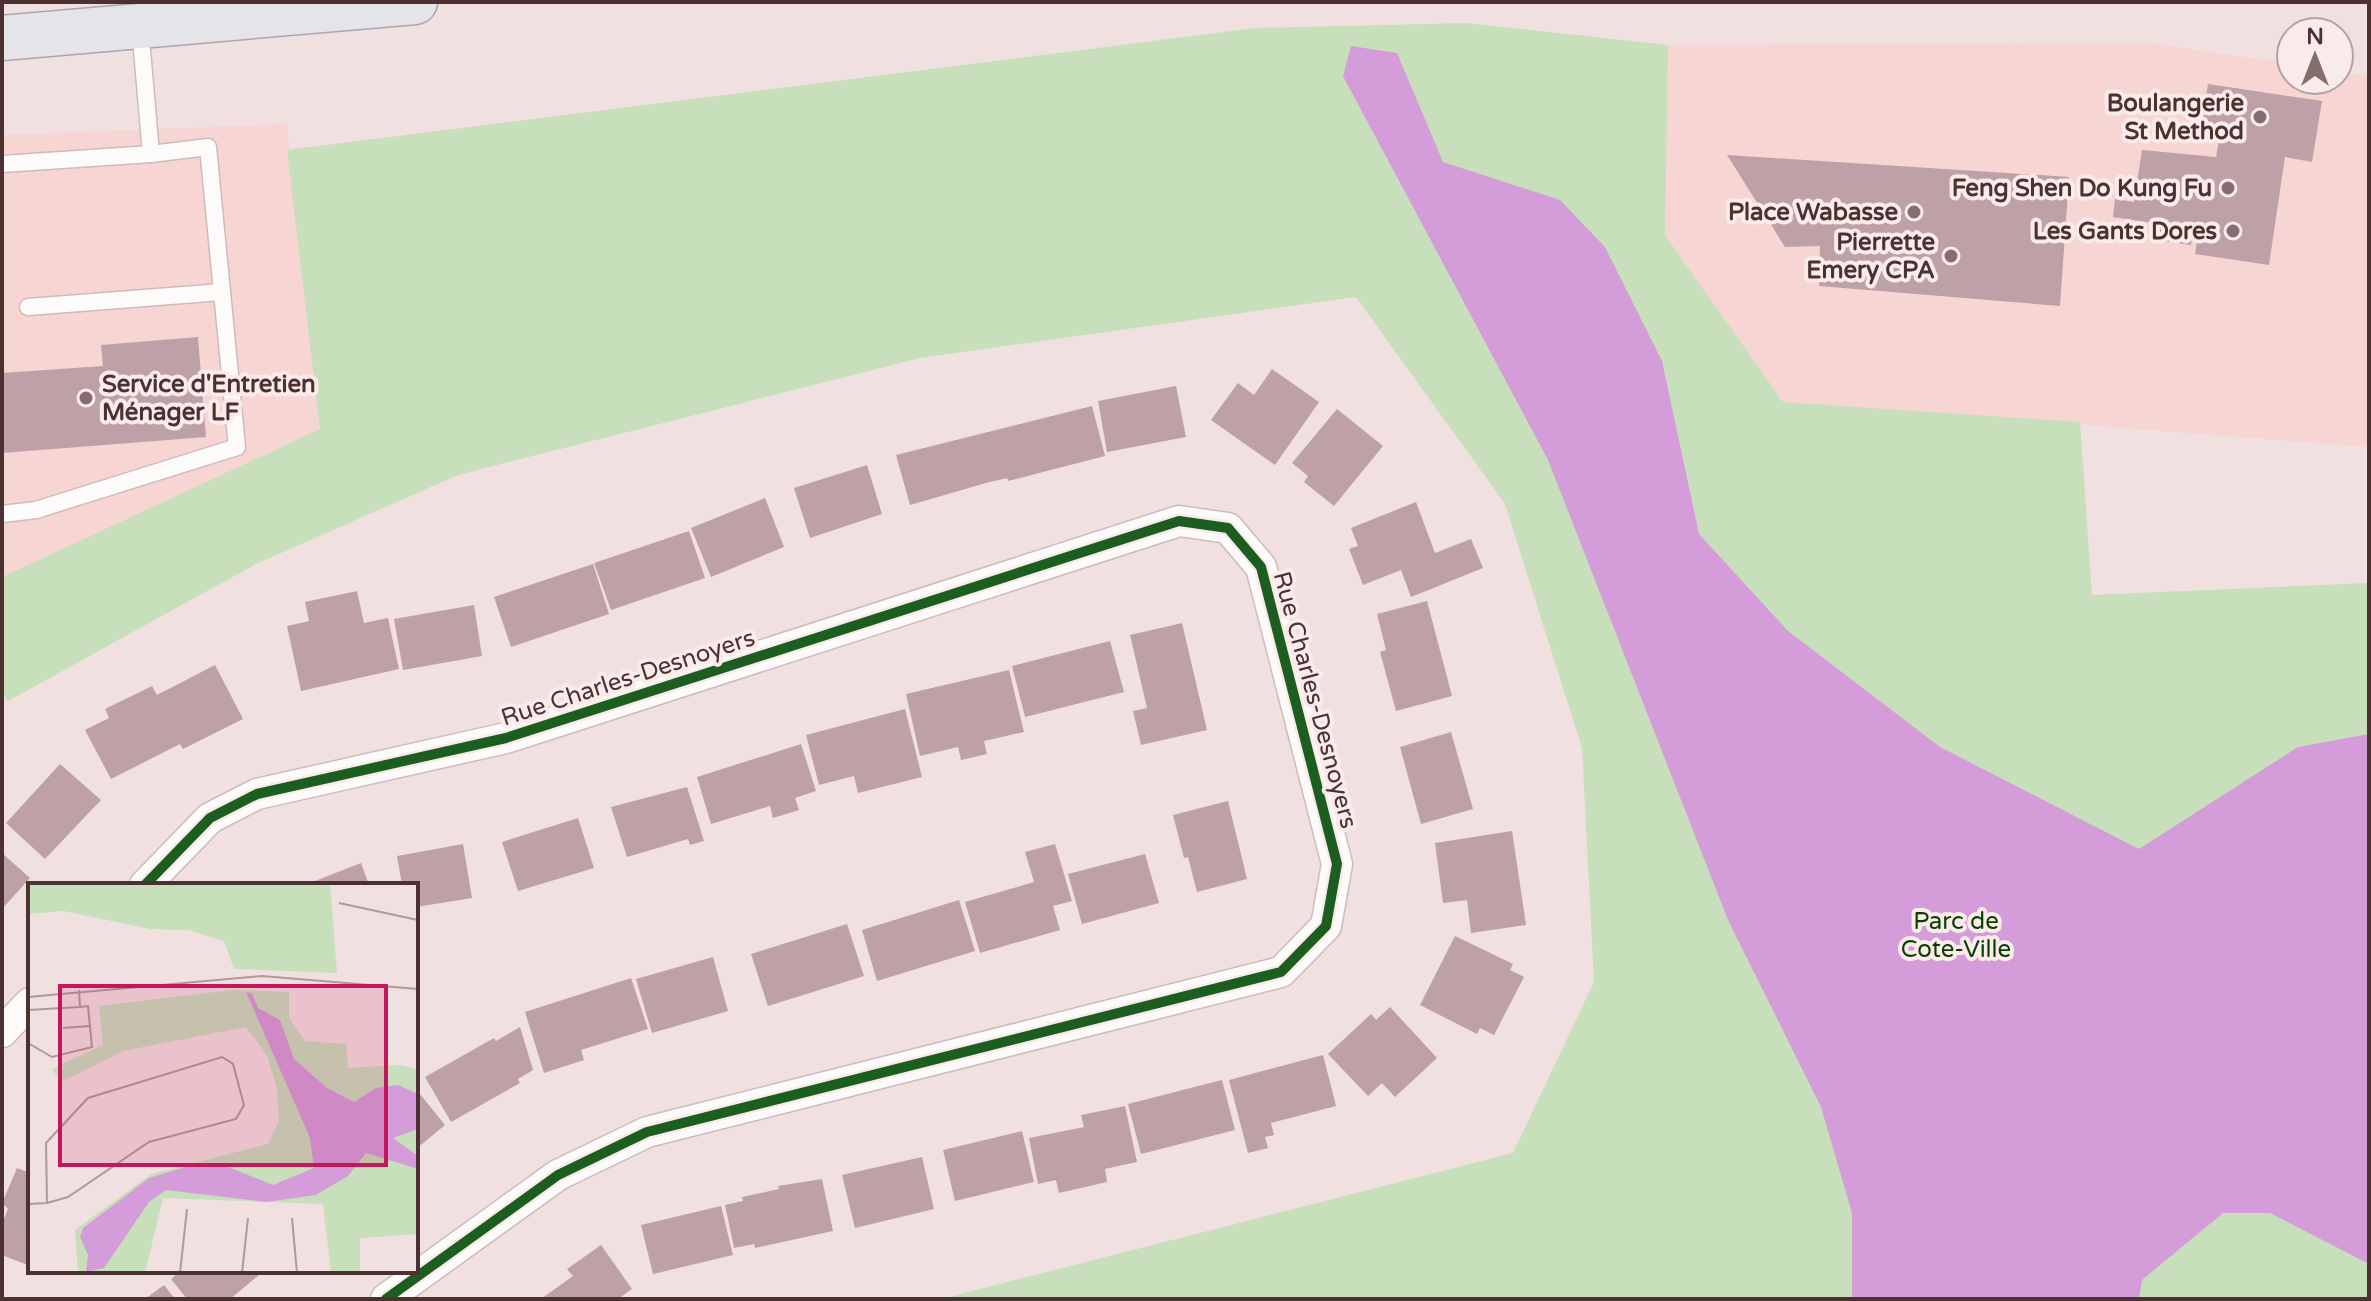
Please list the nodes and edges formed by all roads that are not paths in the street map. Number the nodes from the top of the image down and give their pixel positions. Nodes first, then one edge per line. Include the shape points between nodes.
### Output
1 (415, 2) edge
2 (140, 26) junction
3 (6, 37) edge
4 (151, 154) junction
5 (2, 164) edge
6 (222, 292) junction
7 (28, 307) dead end
8 (2, 514) edge
9 (147, 883) edge
10 (28, 1005) edge
11 (2, 1032) edge
12 (386, 1299) edge

1 - 2 main road
2 - 3 main road
2 - 4 lane
4 - 5 lane
4 - 6 lane via 208,147
6 - 7 lane
6 - 8 lane via 237,447 36,510
9 - 12 street, Rue Charles-Desnoyers via 210,818 257,794 506,738 1179,521 1228,528 1261,567 1337,864 1326,926 1281,972 647,1132 558,1175
10 - 11 street

